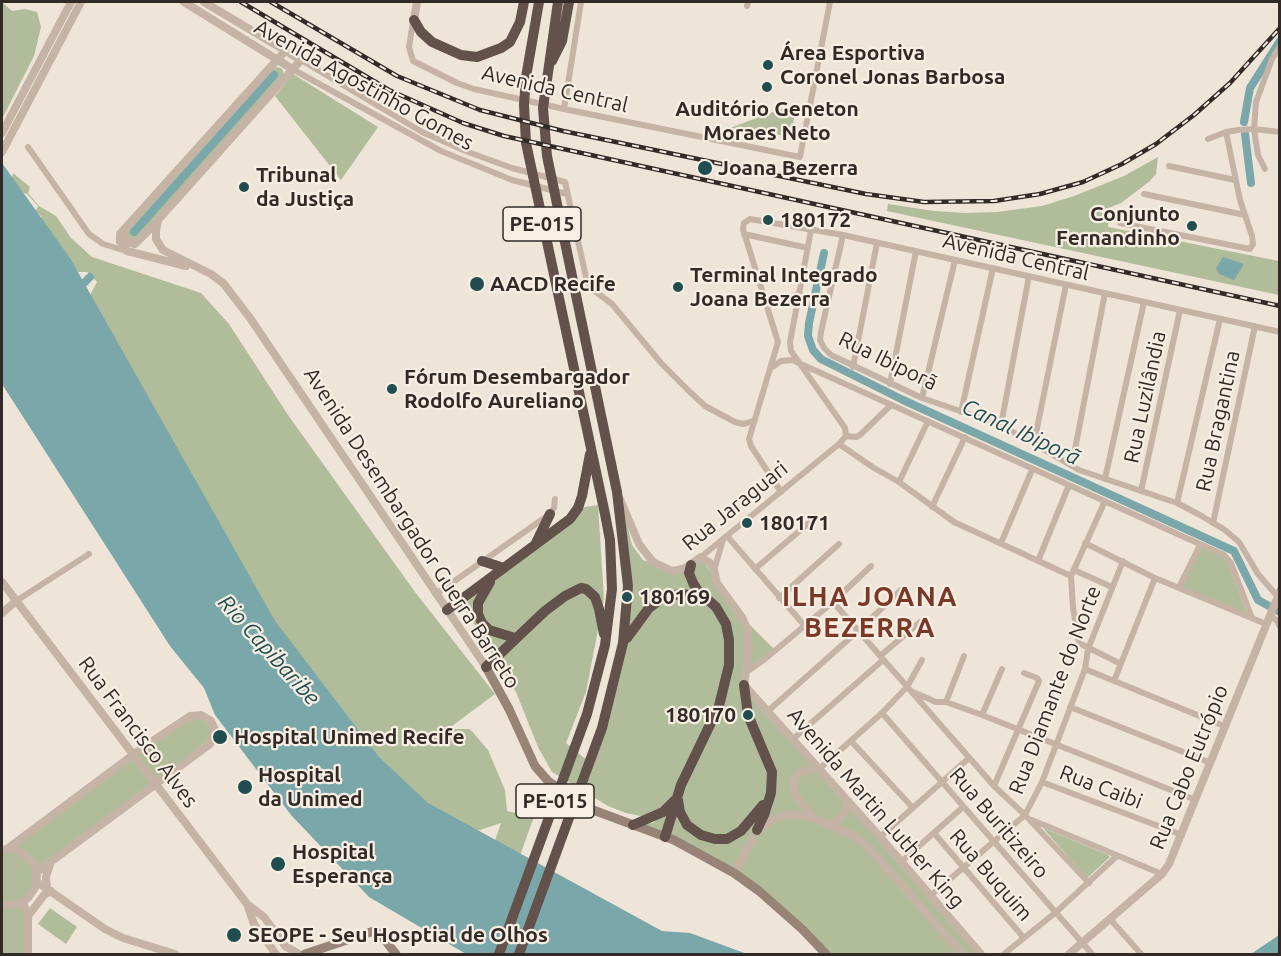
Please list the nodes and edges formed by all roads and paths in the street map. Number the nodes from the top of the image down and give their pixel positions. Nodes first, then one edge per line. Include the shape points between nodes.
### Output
1 (81, 2) edge
2 (184, 2) edge
3 (204, 2) edge
4 (417, 2) edge
5 (524, 2) edge
6 (538, 2) edge
7 (558, 2) edge
8 (568, 2) edge
9 (581, 2) edge
10 (830, 2) edge
11 (71, 7) edge
12 (414, 20) junction
13 (1280, 46) edge
14 (285, 51) junction
15 (277, 60) junction
16 (301, 60) junction
17 (294, 70) junction
18 (547, 72) junction
19 (564, 109) junction
20 (1254, 129) junction
21 (1226, 132) junction
22 (1280, 132) edge
23 (2, 133) edge
24 (1208, 139) dead end
25 (28, 147) dead end
26 (2, 152) edge
27 (1169, 166) dead end
28 (1264, 169) dead end
29 (1235, 180) junction
30 (567, 194) junction
31 (1144, 194) dead end
32 (1245, 214) junction
33 (158, 220) junction
34 (1120, 223) dead end
35 (123, 229) junction
36 (811, 230) junction
37 (744, 234) junction
38 (843, 235) junction
39 (877, 243) junction
40 (808, 248) junction
41 (127, 251) junction
42 (916, 251) junction
43 (955, 260) junction
44 (993, 268) junction
45 (204, 271) junction
46 (1029, 276) junction
47 (1066, 285) junction
48 (800, 293) junction
49 (1105, 293) junction
50 (763, 298) junction
51 (1144, 302) junction
52 (1180, 310) junction
53 (1220, 319) junction
54 (1255, 327) junction
55 (1280, 332) edge
56 (799, 363) junction
57 (853, 367) junction
58 (771, 368) junction
59 (890, 384) junction
60 (922, 398) junction
61 (891, 405) junction
62 (961, 412) junction
63 (754, 421) junction
64 (928, 421) junction
65 (1001, 425) junction
66 (846, 436) junction
67 (964, 437) junction
68 (1034, 443) junction
69 (839, 444) junction
70 (591, 445) junction
71 (1072, 465) junction
72 (1032, 470) junction
73 (1105, 478) junction
74 (898, 482) junction
75 (1069, 485) junction
76 (1141, 491) junction
77 (617, 492) junction
78 (781, 492) junction
79 (555, 499) dead end
80 (1105, 501) junction
81 (1177, 503) junction
82 (932, 507) junction
83 (550, 514) junction
84 (811, 520) dead end
85 (1213, 523) junction
86 (725, 537) junction
87 (1001, 543) junction
88 (1085, 543) junction
89 (839, 544) dead end
90 (535, 545) junction
91 (1200, 545) junction
92 (89, 554) dead end
93 (701, 557) junction
94 (482, 561) junction
95 (1038, 561) junction
96 (1123, 561) junction
97 (691, 565) junction
98 (871, 566) dead end
99 (755, 569) junction
100 (501, 570) junction
101 (714, 570) junction
102 (1073, 573) junction
103 (1155, 578) junction
104 (2, 582) edge
105 (1112, 587) junction
106 (1179, 587) junction
107 (901, 590) dead end
108 (436, 594) junction
109 (1278, 596) edge
110 (779, 598) junction
111 (708, 600) junction
112 (16, 601) junction
113 (833, 602) junction
114 (447, 610) junction
115 (2, 613) edge
116 (1252, 618) junction
117 (1268, 619) junction
118 (921, 622) dead end
119 (804, 625) junction
120 (1280, 627) edge
121 (859, 630) junction
122 (515, 639) junction
123 (606, 644) junction
124 (622, 646) junction
125 (1085, 648) junction
126 (964, 656) dead end
127 (882, 658) junction
128 (922, 660) dead end
129 (1120, 664) junction
130 (486, 667) junction
131 (1002, 669) dead end
132 (1085, 669) junction
133 (745, 673) junction
134 (1024, 673) dead end
135 (1114, 681) junction
136 (744, 685) junction
137 (908, 689) junction
138 (946, 702) junction
139 (1070, 707) junction
140 (768, 711) junction
141 (882, 713) junction
142 (982, 715) junction
143 (1224, 726) junction
144 (1019, 730) junction
145 (793, 739) junction
146 (851, 741) junction
147 (1056, 745) junction
148 (132, 756) junction
149 (969, 758) junction
150 (1211, 763) junction
151 (819, 769) junction
152 (941, 782) junction
153 (1042, 782) junction
154 (156, 785) junction
155 (994, 786) junction
156 (771, 793) junction
157 (676, 798) junction
158 (1196, 800) junction
159 (848, 801) junction
160 (963, 807) junction
161 (913, 808) junction
162 (1027, 817) junction
163 (814, 818) junction
164 (633, 825) junction
165 (830, 825) junction
166 (757, 830) junction
167 (934, 833) junction
168 (1182, 836) junction
169 (665, 837) junction
170 (880, 837) junction
171 (993, 841) junction
172 (3, 848) edge
173 (1117, 856) junction
174 (50, 862) junction
175 (902, 862) junction
176 (964, 866) junction
177 (37, 872) junction
178 (734, 873) junction
179 (1162, 874) junction
180 (37, 882) junction
181 (1089, 883) junction
182 (49, 890) junction
183 (930, 896) junction
184 (23, 902) junction
185 (2, 904) edge
186 (247, 904) junction
187 (1055, 913) junction
188 (28, 916) junction
189 (1110, 919) junction
190 (1024, 938) junction
191 (1083, 942) junction
192 (310, 953) edge
193 (28, 954) edge
194 (175, 954) edge
195 (276, 954) edge
196 (299, 954) edge
197 (396, 954) edge
198 (499, 954) edge
199 (519, 954) edge
200 (826, 954) edge
201 (962, 954) edge
202 (981, 954) edge
203 (1004, 954) edge
204 (1069, 954) edge
205 (1092, 954) edge
206 (1141, 954) edge

1 - 11 street
2 - 15 street, Avenida Agostinho Gomes
3 - 14 street, Avenida Agostinho Gomes
4 - 12 street
5 - 12 highway via 510,42 477,57 461,55 426,37
6 - 70 highway, PE-015 via 526,77 526,143
7 - 18 highway, PE-015
8 - 18 highway via 562,41
9 - 19 street
10 - 19 street, Avenida Central via 800,158
11 - 23 street
11 - 26 street
12 - 19 street, Avenida Central via 409,47 413,61 474,89
13 - 20 street via 1256,102
14 - 15 street
14 - 16 street, Avenida Agostinho Gomes
15 - 17 street, Avenida Agostinho Gomes
15 - 35 street
16 - 17 street
16 - 30 street, Avenida Agostinho Gomes via 422,132 512,168 565,182
17 - 30 street, Avenida Agostinho Gomes via 441,152 512,180
17 - 33 street
18 - 77 highway, PE-015 via 543,108 547,156
20 - 21 street
20 - 22 street
20 - 28 street
21 - 24 street
21 - 29 street
25 - 41 street, Avenida Desembargador Guerra Barreto via 89,234 103,244
27 - 29 street
29 - 32 street
30 - 63 street via 589,284 705,406 742,424
31 - 32 street
32 - 34 street via 1252,237 1252,248 1247,250
33 - 35 street via 135,244 127,242
33 - 45 street, Avenida Desembargador Guerra Barreto via 156,239 163,250
35 - 41 street via 120,242
36 - 37 street, Avenida Central via 753,219 745,222
36 - 38 street, Avenida Central
36 - 40 street
37 - 40 street
37 - 50 street
38 - 39 street, Avenida Central
38 - 57 street, Rua Ibiporã via 820,340 831,355
39 - 42 street, Avenida Central
39 - 57 street
40 - 48 street
41 - 45 street, Avenida Desembargador Guerra Barreto
42 - 43 street, Avenida Central
42 - 59 street
43 - 44 street, Avenida Central
43 - 60 street
44 - 46 street, Avenida Central
44 - 62 street
45 - 108 street, Avenida Desembargador Guerra Barreto via 224,284 250,318
46 - 47 street, Avenida Central
46 - 65 street
47 - 49 street, Avenida Central
47 - 68 street
48 - 50 street via 786,300
48 - 56 street via 790,345
49 - 51 street, Avenida Central
49 - 71 street
50 - 58 street via 778,342
51 - 52 street, Avenida Central
51 - 73 street
52 - 53 street, Avenida Central
52 - 76 street, Rua Luzilândia
53 - 54 street, Avenida Central
53 - 81 street
54 - 55 street, Avenida Central
54 - 85 street, Rua Bragantina
56 - 58 street via 781,361
56 - 61 street, Rua Ibiporã
56 - 66 street via 845,428
57 - 59 street, Rua Ibiporã
58 - 63 street
59 - 60 street, Rua Ibiporã
60 - 62 street, Rua Ibiporã
61 - 64 street, Rua Ibiporã
61 - 66 street via 860,435
62 - 65 street, Rua Ibiporã
63 - 78 street via 751,446
64 - 67 street, Rua Ibiporã
64 - 74 street
65 - 68 street, Rua Ibiporã
66 - 69 street, Rua Jaraguari
67 - 72 street, Rua Ibiporã
67 - 82 street
68 - 71 street, Rua Ibiporã
69 - 74 street
69 - 78 street, Rua Jaraguari
70 - 90 highway via 578,508 570,519
70 - 123 highway, PE-015 via 610,540 612,589
71 - 73 street, Rua Ibiporã
72 - 75 street, Rua Ibiporã
72 - 87 street
73 - 76 street, Rua Ibiporã
74 - 82 street
75 - 80 street, Rua Ibiporã
75 - 95 street
76 - 81 street, Rua Ibiporã
77 - 97 street, Rua Jaraguari via 639,544 652,562 672,571
77 - 124 highway, PE-015 via 628,586
78 - 86 street, Rua Jaraguari
79 - 83 street
80 - 88 street
80 - 91 street, Rua Ibiporã
81 - 85 street, Rua Ibiporã
82 - 87 street via 960,525
83 - 90 highway
83 - 94 street
84 - 99 street
85 - 109 street, Rua Ibiporã via 1239,542 1258,574
86 - 93 street, Rua Jaraguari
86 - 99 street
86 - 101 street
87 - 95 street
88 - 96 street
88 - 102 street
89 - 110 street
90 - 100 highway
91 - 106 street
91 - 116 street, Rua Ibiporã via 1228,558
92 - 112 street
93 - 97 street, Rua Jaraguari
93 - 101 street
94 - 100 highway
94 - 108 street
95 - 102 street
96 - 103 street
96 - 105 street, Rua Diamante do Norte
97 - 111 highway via 693,583
98 - 113 street
99 - 110 street
100 - 114 highway
100 - 122 highway via 482,594 478,614 489,630
101 - 133 street via 717,583 748,631
102 - 105 street
102 - 125 street via 1076,629
103 - 106 street
103 - 129 street
104 - 112 street, Rua Francisco Alves
105 - 125 street, Rua Diamante do Norte
106 - 116 street
107 - 121 street
108 - 114 street, Avenida Desembargador Guerra Barreto
109 - 117 street, Rua Cabo Eutrópio
110 - 119 street
111 - 124 highway via 684,594 665,596 649,608
111 - 157 highway via 726,624 728,674 719,706
112 - 115 street
112 - 148 street, Rua Francisco Alves
113 - 119 street
113 - 121 street
114 - 130 street, Avenida Desembargador Guerra Barreto
116 - 117 street
117 - 120 street via 1277,621
117 - 143 street, Rua Cabo Eutrópio
118 - 127 street
119 - 133 street
121 - 127 street
121 - 140 street
122 - 123 highway via 562,598 581,588 595,597
122 - 130 highway
123 - 198 highway, PE-015 via 587,714
124 - 199 highway, PE-015 via 602,728
125 - 129 street
125 - 132 street, Rua Diamante do Norte
126 - 138 street
127 - 137 street
127 - 145 street
128 - 137 street
129 - 135 street
130 - 164 main road, Avenida Desembargador Guerra Barreto via 535,766 548,780 585,807
131 - 142 street
132 - 135 street
132 - 139 street, Rua Diamante do Norte
133 - 136 street
134 - 144 street via 1039,681
135 - 143 street
136 - 140 street, Avenida Martin Luther King
136 - 156 highway via 748,715 772,772
137 - 138 street via 936,702
137 - 141 street
137 - 149 street
138 - 142 street
139 - 147 street, Rua Diamante do Norte
139 - 150 street
140 - 145 street, Avenida Martin Luther King
141 - 146 street
141 - 152 street, Rua Buritizeiro
142 - 144 street
143 - 150 street, Rua Cabo Eutrópio
144 - 147 street
144 - 155 street
145 - 151 street, Avenida Martin Luther King
146 - 151 street
146 - 161 street
147 - 153 street, Rua Diamante do Norte
147 - 158 street
148 - 154 street, Rua Francisco Alves
148 - 154 street via 190,716 212,720 216,732 210,744
148 - 172 street
149 - 152 street
149 - 155 street
150 - 158 street, Rua Cabo Eutrópio
151 - 159 street, Avenida Martin Luther King
151 - 163 street via 799,772 793,781 797,800
152 - 160 street, Rua Buritizeiro
152 - 161 street
153 - 162 street, Rua Diamante do Norte
153 - 168 street, Rua Caibi
154 - 174 street
154 - 186 street, Rua Francisco Alves
155 - 162 street
156 - 157 highway via 745,828 721,839 693,831 684,821
156 - 166 highway
157 - 164 highway via 663,812
157 - 169 highway
158 - 168 street, Rua Cabo Eutrópio
159 - 165 street via 842,816
159 - 170 street, Avenida Martin Luther King
160 - 167 street
160 - 171 street, Rua Buritizeiro
161 - 170 street
162 - 171 street, Rua Diamante do Norte
162 - 173 street
162 - 181 street
163 - 165 street, Avenida Martin Luther King
163 - 166 street, Avenida Martin Luther King via 801,814 782,816
164 - 169 main road, Avenida Desembargador Guerra Barreto
165 - 201 street, Avenida Martin Luther King via 867,846
166 - 178 street
167 - 175 street
167 - 176 street, Rua Buquim
168 - 179 street, Rua Cabo Eutrópio
169 - 178 main road, Avenida Desembargador Guerra Barreto
170 - 175 street, Avenida Martin Luther King
171 - 176 street, Rua Diamante do Norte
171 - 187 street, Rua Buritizeiro
172 - 177 street via 26,855
173 - 179 street
173 - 181 street
174 - 177 street
174 - 182 street via 46,878
175 - 183 street, Avenida Martin Luther King
176 - 183 street, Rua Diamante do Norte
176 - 190 street, Rua Buquim
177 - 180 street
178 - 200 main road, Avenida Desembargador Guerra Barreto via 802,928
179 - 189 street, Rua Cabo Eutrópio
180 - 182 street
180 - 184 street
181 - 187 street
182 - 188 street
182 - 194 street via 114,933
183 - 202 street, Avenida Martin Luther King
184 - 185 street
184 - 188 street
186 - 195 street, Rua Francisco Alves via 254,924
186 - 196 street, Rua Francisco Alves via 264,917 285,946
187 - 190 street
187 - 191 street, Rua Buritizeiro
188 - 193 street
189 - 191 street, Rua Cabo Eutrópio
189 - 206 street
190 - 203 street
191 - 204 street, Rua Cabo Eutrópio
191 - 205 street, Rua Buritizeiro
192 - 197 main road via 374,932

